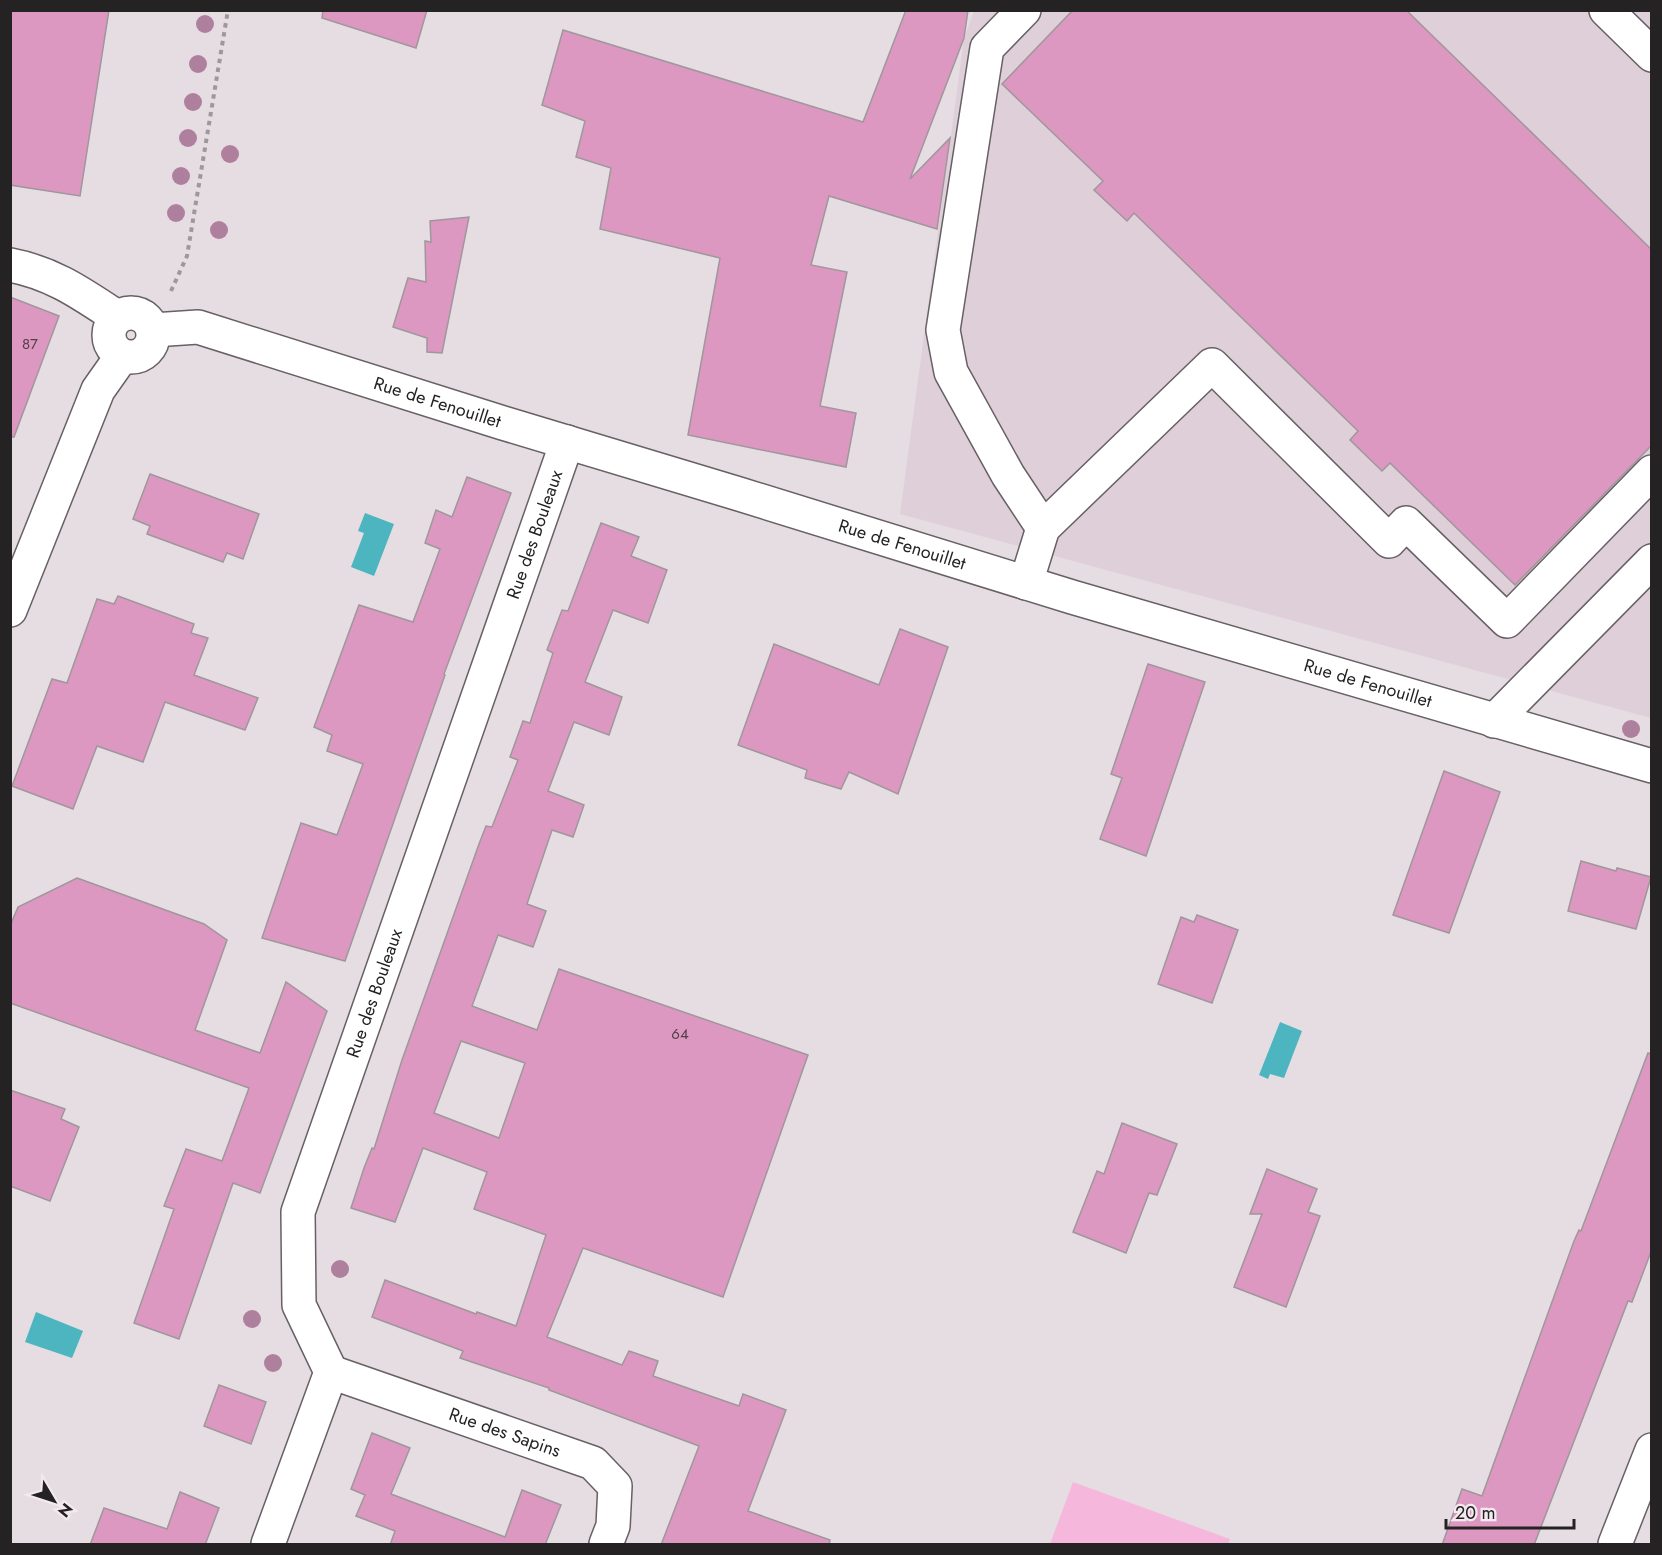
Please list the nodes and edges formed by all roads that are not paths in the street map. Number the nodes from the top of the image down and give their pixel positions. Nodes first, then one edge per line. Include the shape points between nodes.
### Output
1 (1024, 10) edge
2 (1606, 10) edge
3 (1652, 56) edge
4 (10, 265) edge
5 (117, 317) junction
6 (153, 330) junction
7 (122, 356) junction
8 (567, 442) junction
9 (1652, 472) edge
10 (1043, 528) junction
11 (1652, 561) edge
12 (1026, 583) junction
13 (10, 610) edge
14 (1494, 721) junction
15 (1652, 766) edge
16 (331, 1372) junction
17 (1652, 1450) edge
18 (268, 1545) edge
19 (606, 1545) edge
20 (1615, 1545) edge

1 - 10 street via 987,48 943,330 951,372 1008,475
2 - 3 street
4 - 5 street via 66,283
5 - 6 street via 124,313 139,314
5 - 7 street via 109,338
6 - 7 street via 152,344 142,355
6 - 8 street, Rue de Fenouillet via 198,327
7 - 13 street via 98,390
8 - 12 street, Rue de Fenouillet
8 - 16 street, Rue des Bouleaux via 298,1212 299,1305
9 - 10 street via 1507,621 1406,523 1389,541 1212,365
10 - 12 street
11 - 14 street
12 - 14 street, Rue de Fenouillet
14 - 15 street, Rue de Fenouillet
16 - 18 street
16 - 19 street, Rue des Sapins via 593,1463 615,1486 613,1526
17 - 20 street

